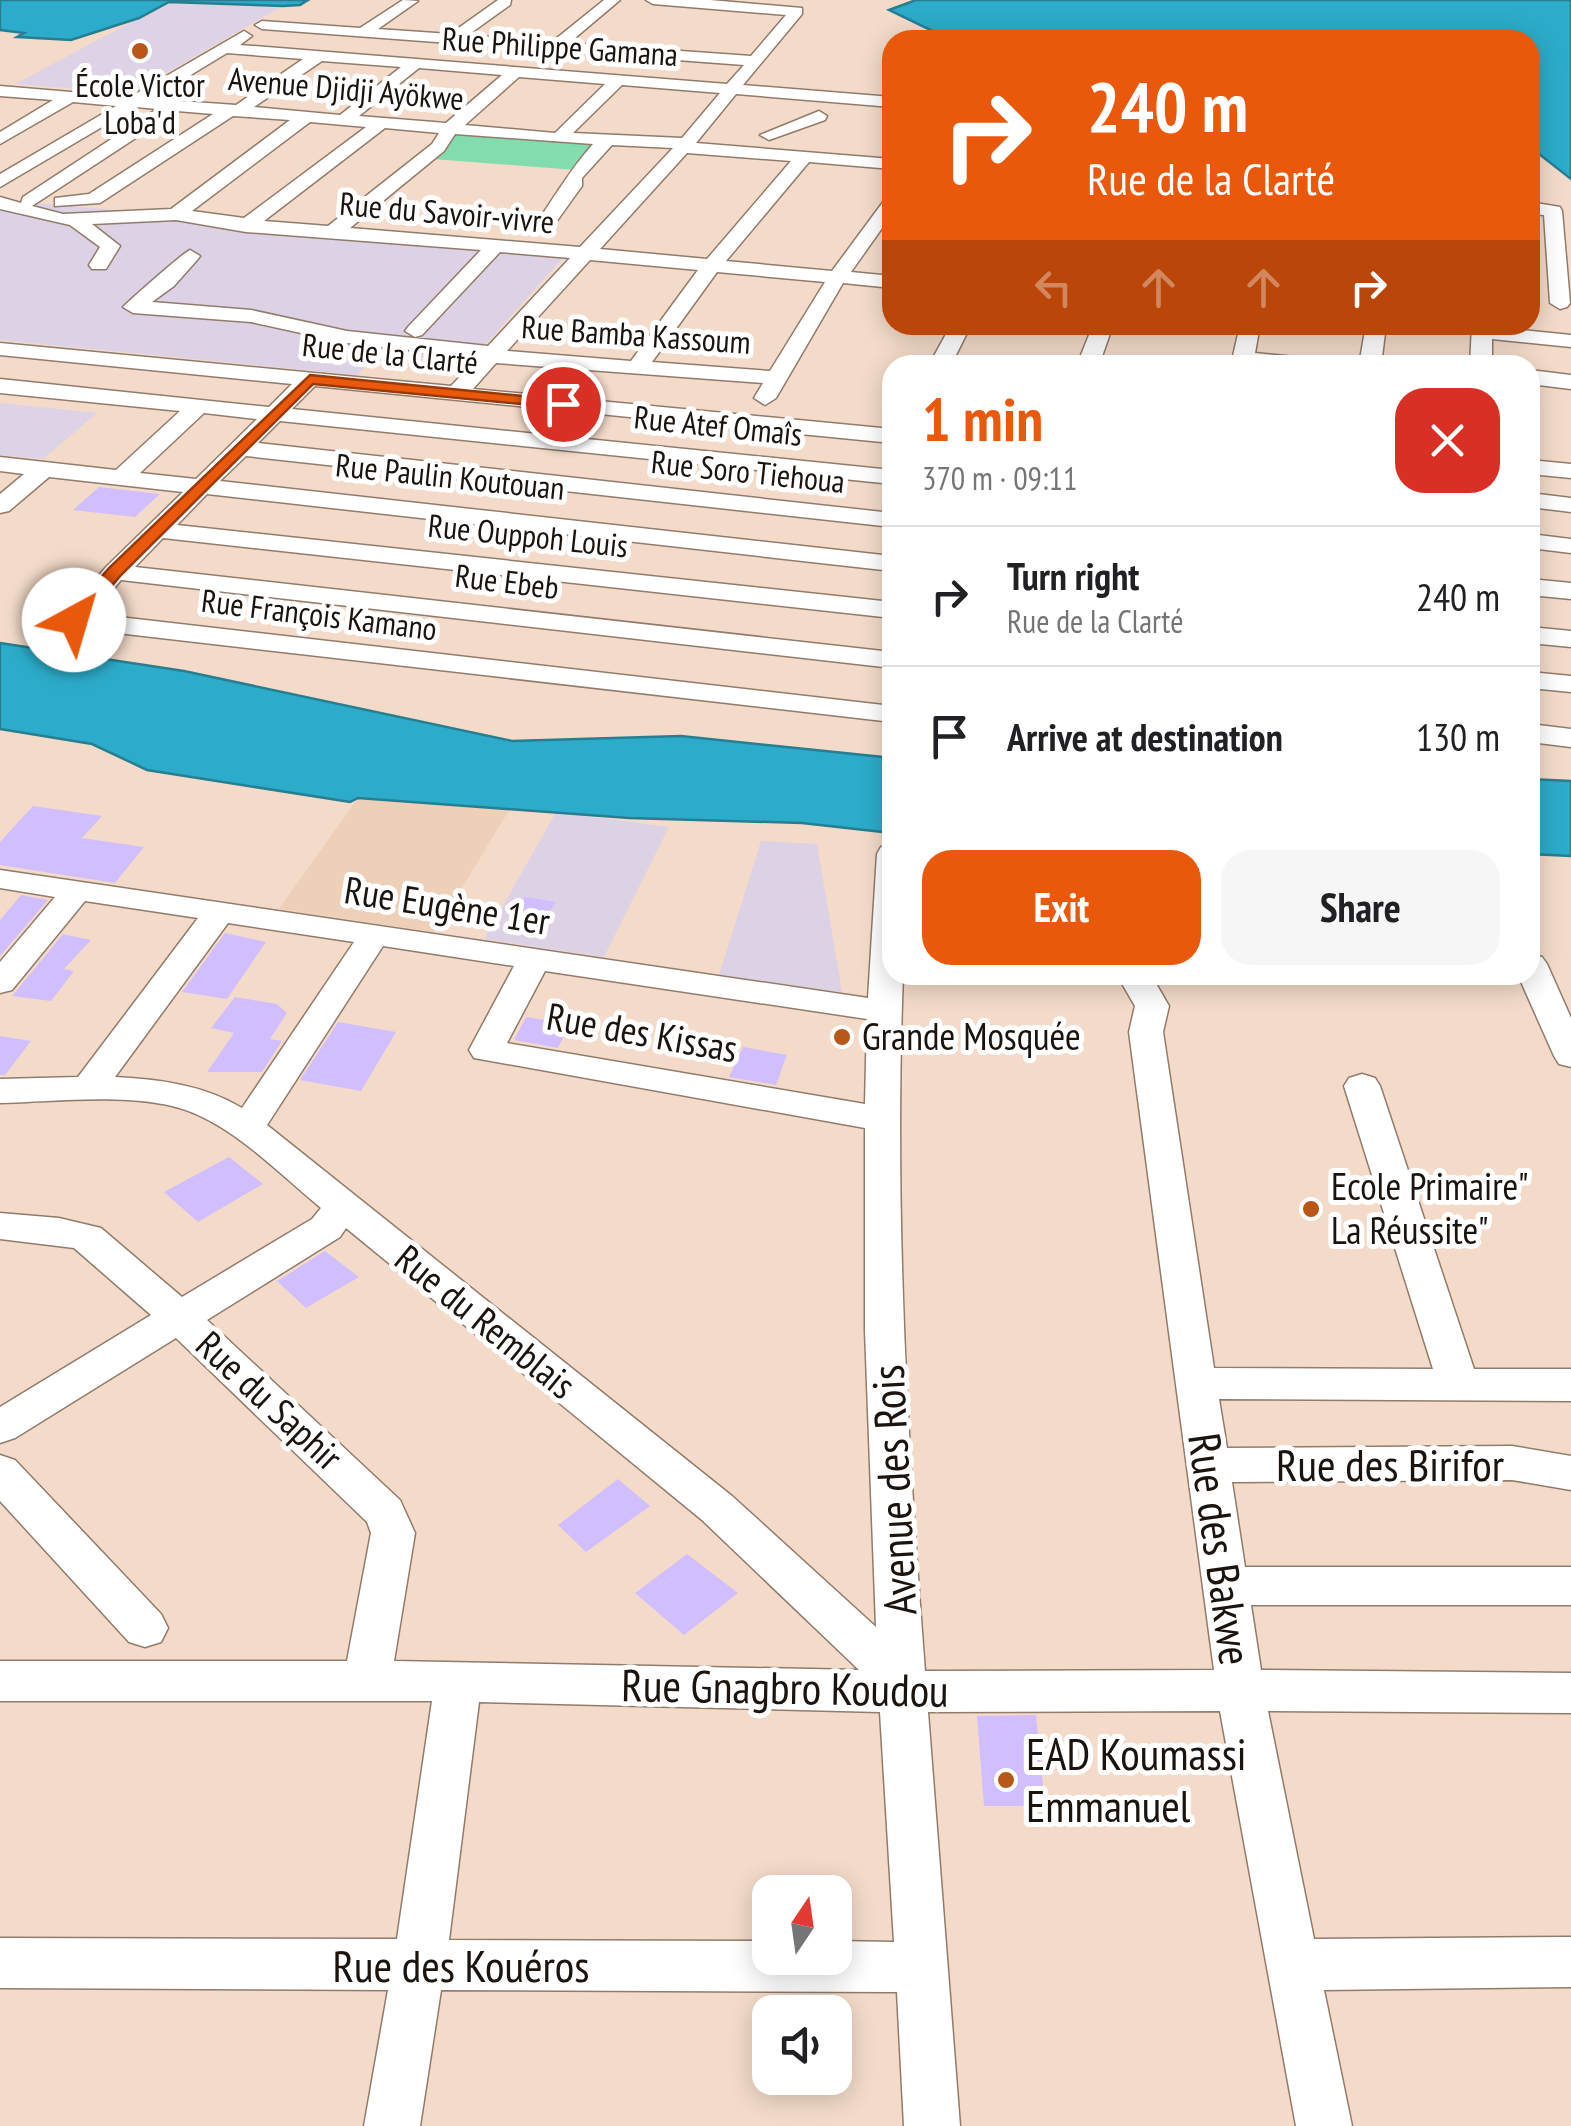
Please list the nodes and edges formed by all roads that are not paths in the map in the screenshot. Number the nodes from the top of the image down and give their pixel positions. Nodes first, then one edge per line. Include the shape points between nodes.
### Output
1 (612, 0) edge
2 (653, 0) edge
3 (411, 1) edge
4 (506, 2) edge
5 (715, 2) edge
6 (803, 5) edge
7 (292, 6) dead end
8 (690, 22) dead end
9 (262, 25) junction
10 (363, 32) junction
11 (421, 37) junction
12 (453, 39) junction
13 (556, 46) junction
14 (223, 48) junction
15 (606, 50) junction
16 (318, 56) junction
17 (388, 61) junction
18 (756, 61) junction
19 (416, 63) junction
20 (516, 71) junction
21 (576, 76) junction
22 (619, 80) junction
23 (734, 88) junction
24 (5, 95) edge
25 (72, 96) junction
26 (133, 100) junction
27 (882, 101) edge
28 (178, 104) junction
29 (236, 109) junction
30 (307, 116) junction
31 (819, 116) dead end
32 (344, 120) junction
33 (382, 123) junction
34 (448, 130) junction
35 (769, 135) junction
36 (559, 138) junction
37 (0, 139) edge
38 (608, 140) junction
39 (688, 141) junction
40 (882, 147) edge
41 (803, 158) junction
42 (882, 163) edge
43 (0, 182) edge
44 (29, 201) junction
45 (0, 203) edge
46 (1540, 209) edge
47 (176, 214) junction
48 (882, 216) edge
49 (75, 220) junction
50 (246, 226) junction
51 (542, 228) dead end
52 (333, 232) junction
53 (494, 246) junction
54 (585, 254) junction
55 (190, 256) dead end
56 (99, 265) dead end
57 (712, 266) junction
58 (838, 276) junction
59 (882, 281) edge
60 (1558, 303) edge
61 (415, 330) dead end
62 (1530, 335) edge
63 (1571, 341) edge
64 (0, 349) edge
65 (491, 355) junction
66 (89, 358) junction
67 (638, 366) junction
68 (777, 378) junction
69 (1540, 378) edge
70 (310, 379) junction
71 (1571, 382) edge
72 (0, 386) edge
73 (1540, 387) edge
74 (1571, 390) edge
75 (49, 391) junction
76 (456, 394) junction
77 (199, 406) junction
78 (275, 414) junction
79 (706, 418) junction
80 (750, 422) junction
81 (882, 435) edge
82 (240, 448) junction
83 (683, 455) junction
84 (0, 464) edge
85 (45, 468) junction
86 (1540, 468) edge
87 (1571, 471) edge
88 (882, 476) edge
89 (122, 477) junction
90 (202, 486) junction
91 (656, 495) junction
92 (1540, 501) edge
93 (1571, 504) edge
94 (0, 506) edge
95 (882, 519) edge
96 (157, 530) junction
97 (634, 532) junction
98 (1540, 543) edge
99 (1571, 546) edge
100 (882, 563) edge
101 (115, 572) junction
102 (602, 580) junction
103 (1540, 588) edge
104 (1571, 591) edge
105 (882, 609) edge
106 (572, 625) junction
107 (1540, 636) edge
108 (1571, 639) edge
109 (882, 659) edge
110 (536, 676) junction
111 (1540, 681) edge
112 (1571, 684) edge
113 (882, 713) edge
114 (1540, 734) edge
115 (1571, 738) edge
116 (0, 878) edge
117 (78, 890) junction
118 (222, 910) junction
119 (375, 934) junction
120 (533, 961) junction
121 (0, 983) edge
122 (884, 985) edge
123 (1140, 985) edge
124 (1539, 985) edge
125 (882, 1011) junction
126 (1571, 1056) edge
127 (1362, 1086) dead end
128 (0, 1091) edge
129 (86, 1091) junction
130 (883, 1119) junction
131 (246, 1128) junction
132 (342, 1206) junction
133 (0, 1226) edge
134 (178, 1316) junction
135 (1196, 1383) junction
136 (1458, 1384) junction
137 (1571, 1386) edge
138 (0, 1427) edge
139 (1208, 1466) junction
140 (0, 1472) edge
141 (1571, 1473) edge
142 (1226, 1586) junction
143 (1571, 1586) edge
144 (145, 1628) dead end
145 (367, 1680) junction
146 (0, 1681) edge
147 (458, 1681) junction
148 (1240, 1690) junction
149 (905, 1692) junction
150 (1571, 1693) edge
151 (1571, 1962) edge
152 (0, 1964) edge
153 (1292, 1964) junction
154 (420, 1966) junction
155 (922, 1968) junction
156 (392, 2126) edge
157 (932, 2126) edge
158 (1324, 2126) edge

1 - 13 street
2 - 5 street
3 - 10 street
4 - 12 street
5 - 6 street
5 - 8 street
6 - 18 street
7 - 9 street
9 - 10 street
9 - 14 street
10 - 11 street
11 - 12 street
11 - 17 street
12 - 13 street
13 - 15 street
14 - 16 street, Rue Philippe Gamana
14 - 26 street
15 - 18 street via 661,48
15 - 21 street
16 - 17 street, Rue Philippe Gamana
16 - 29 street
17 - 19 street, Rue Philippe Gamana
18 - 23 street
19 - 20 street, Rue Philippe Gamana
19 - 32 street
20 - 21 street, Rue Philippe Gamana
20 - 34 street
21 - 22 street, Rue Philippe Gamana
22 - 23 street, Rue Philippe Gamana
22 - 36 street
23 - 27 street, Rue Philippe Gamana
23 - 39 street
24 - 25 street, Avenue Djidji Ayökwe
25 - 26 street, Avenue Djidji Ayökwe
25 - 37 street
26 - 28 street, Avenue Djidji Ayökwe
26 - 43 street
28 - 29 street, Avenue Djidji Ayökwe
28 - 44 street
29 - 30 street, Avenue Djidji Ayökwe
29 - 44 street via 89,202
30 - 32 street, Avenue Djidji Ayökwe
30 - 47 street
31 - 35 street
32 - 33 street, Avenue Djidji Ayökwe
33 - 34 street, Avenue Djidji Ayökwe
33 - 50 street
34 - 36 street, Avenue Djidji Ayökwe
34 - 52 street via 438,147
35 - 39 street
35 - 40 street
36 - 38 street, Avenue Djidji Ayökwe
38 - 39 street, Avenue Djidji Ayökwe
38 - 51 street via 573,176 573,186
39 - 41 street
39 - 54 street
41 - 42 street
41 - 57 street
44 - 45 street
45 - 49 street, Rue du Savoir-vivre
46 - 60 street via 1553,211
47 - 49 street, Rue du Savoir-vivre
47 - 50 street, Rue du Savoir-vivre
48 - 58 street
49 - 56 street via 110,246
50 - 52 street, Rue du Savoir-vivre
52 - 53 street, Rue du Savoir-vivre
53 - 54 street, Rue du Savoir-vivre
53 - 61 street
54 - 57 street, Rue du Savoir-vivre
54 - 65 street
55 - 65 street, Rue Bamba Kassoum via 133,306 251,316 347,337
57 - 58 street, Rue du Savoir-vivre
57 - 67 street
58 - 59 street, Rue du Savoir-vivre
58 - 68 street
62 - 63 street
64 - 66 street, Rue de la Clarté
65 - 67 street, Rue Bamba Kassoum
65 - 76 street
66 - 70 street, Rue de la Clarté
66 - 75 street
67 - 68 street, Rue Bamba Kassoum
68 - 80 street
69 - 71 street
70 - 76 street, Rue de la Clarté
70 - 78 street, Rue François Kamano
72 - 75 street, Rue Atef Omaîs
73 - 74 street
75 - 77 street, Rue Atef Omaîs
76 - 79 street, Rue de la Clarté
77 - 78 street, Rue Atef Omaîs
77 - 89 street
78 - 82 street, Rue François Kamano
78 - 83 street, Rue Atef Omaîs
79 - 80 street, Rue de la Clarté
79 - 83 street
80 - 81 street, Rue de la Clarté
82 - 90 street, Rue François Kamano
82 - 91 street, Rue Soro Tiehoua
83 - 88 street, Rue Atef Omaîs
83 - 91 street
84 - 85 street, Rue Paulin Koutouan
85 - 89 street, Rue Paulin Koutouan
85 - 94 street
86 - 87 street
89 - 90 street, Rue Paulin Koutouan
90 - 96 street, Rue François Kamano
90 - 97 street, Rue Paulin Koutouan
91 - 95 street, Rue Soro Tiehoua
91 - 97 street
92 - 93 street
96 - 101 street, Rue François Kamano
96 - 102 street, Rue Ouppoh Louis
97 - 100 street, Rue Paulin Koutouan
97 - 102 street
98 - 99 street
101 - 106 street, Rue Ebeb
101 - 110 street, Rue François Kamano via 74,620
102 - 105 street, Rue Ouppoh Louis
102 - 106 street
103 - 104 street
106 - 109 street, Rue Ebeb
106 - 110 street
107 - 108 street
110 - 113 street, Rue François Kamano
111 - 112 street
114 - 115 street
116 - 117 street, Rue Eugène 1er
117 - 118 street, Rue Eugène 1er
117 - 121 street
118 - 119 street, Rue Eugène 1er
118 - 129 street
119 - 120 street, Rue Eugène 1er
119 - 131 street
120 - 125 street, Rue Eugène 1er
120 - 130 street, Rue des Kissas via 486,1050
122 - 125 street, Avenue des Rois
123 - 135 street, Rue des Bakwe via 1152,1006 1146,1032
124 - 126 street
125 - 130 street, Avenue des Rois
127 - 136 street
128 - 129 street, Rue du Remblais
129 - 131 street, Rue du Remblais via 193,1100
130 - 149 street, Avenue des Rois via 890,1478
131 - 132 street, Rue du Remblais
132 - 134 street via 326,1228
132 - 149 street, Rue du Remblais via 717,1508 890,1670
133 - 134 street, Rue du Saphir via 86,1238
134 - 138 street
134 - 145 street, Rue du Saphir via 385,1512 393,1532
135 - 136 street
135 - 139 street, Rue des Bakwe
136 - 137 street
139 - 141 street, Rue des Birifor via 1512,1463
139 - 142 street, Rue des Bakwe
140 - 144 street
142 - 143 street
142 - 148 street, Rue des Bakwe
145 - 146 street, Rue Gnagbro Koudou
145 - 147 street, Rue Gnagbro Koudou
147 - 149 street, Rue Gnagbro Koudou
147 - 154 street
148 - 149 street, Rue Gnagbro Koudou
148 - 150 street, Rue Gnagbro Koudou
148 - 153 street, Rue des Bakwe
149 - 155 street, Avenue des Rois
151 - 153 street
152 - 154 street, Rue des Kouéros
153 - 158 street, Rue des Bakwe
154 - 155 street, Rue des Kouéros
154 - 156 street
155 - 157 street, Avenue des Rois

